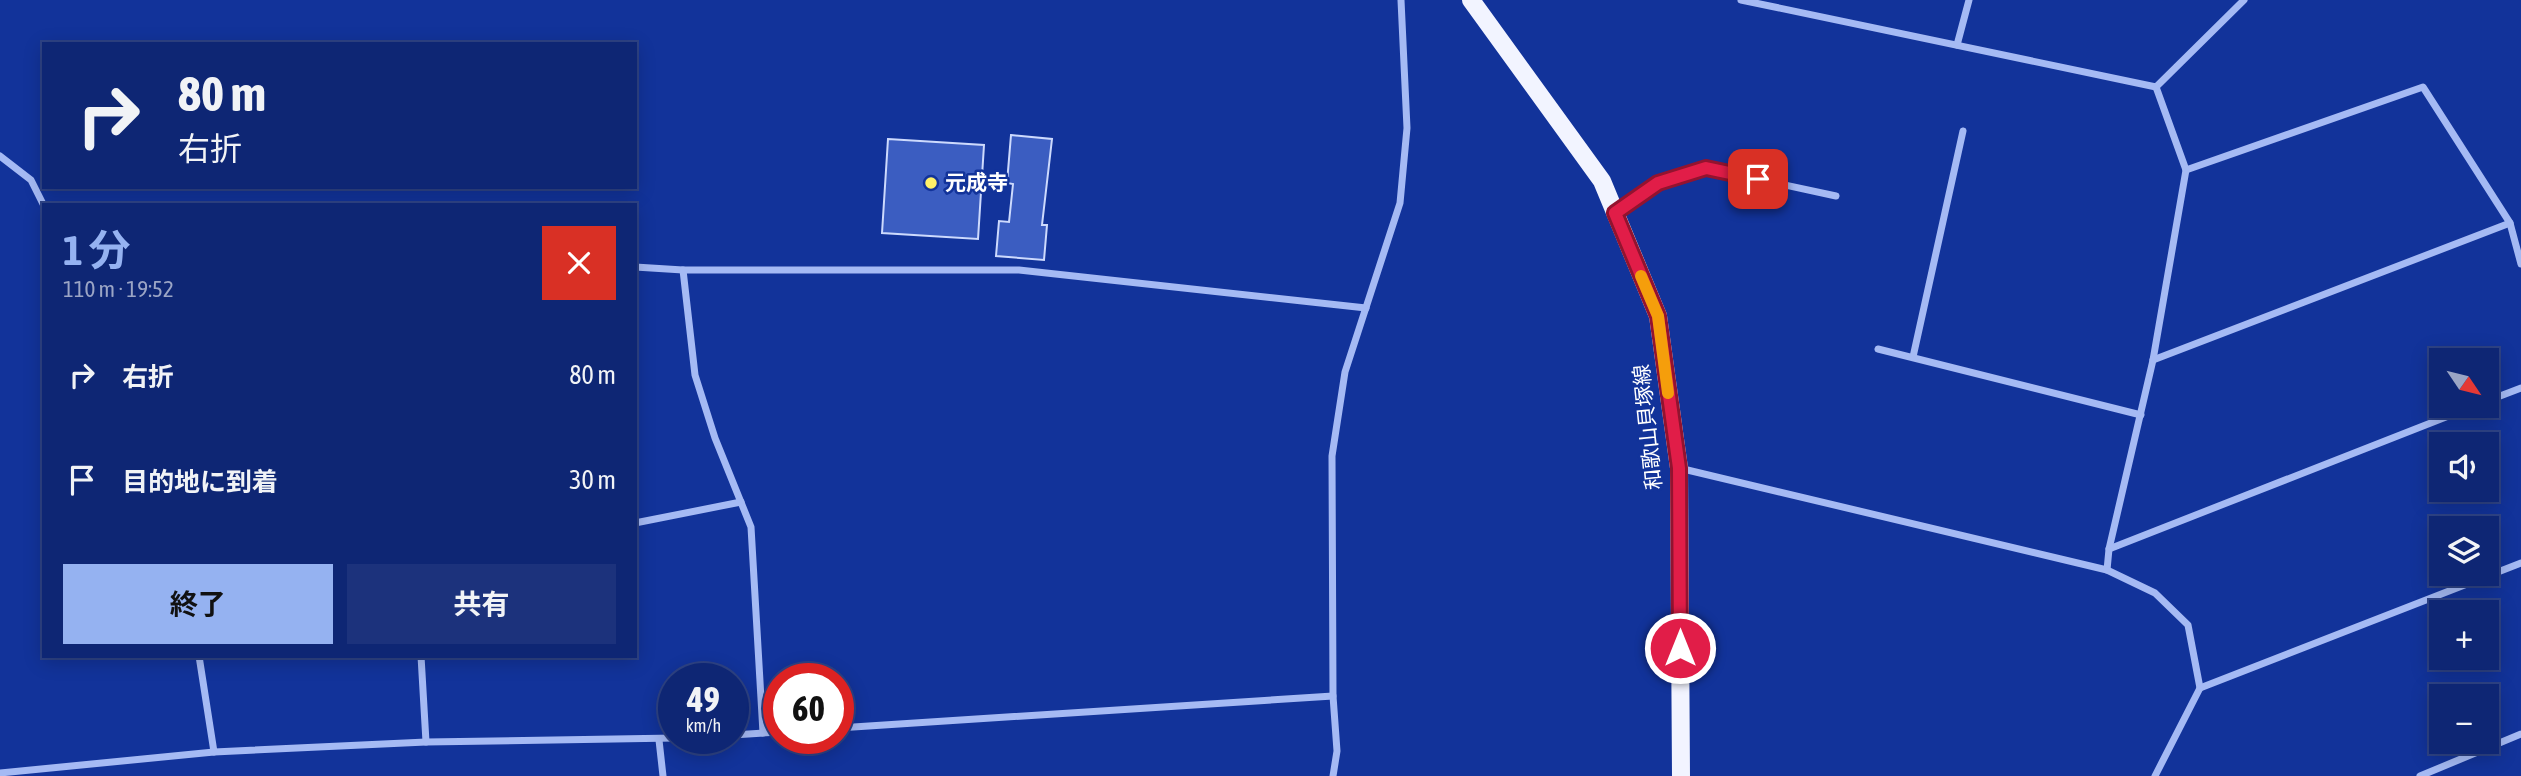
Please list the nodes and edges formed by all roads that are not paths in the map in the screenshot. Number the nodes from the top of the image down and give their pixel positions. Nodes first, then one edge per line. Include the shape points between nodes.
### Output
1 (1401, 0) edge
2 (1471, 0) edge
3 (1741, 0) edge
4 (1969, 0) edge
5 (2244, 0) edge
6 (1957, 45) junction
7 (2156, 87) junction
8 (1963, 131) dead end
9 (0, 156) edge
10 (2186, 170) junction
11 (1836, 196) dead end
12 (42, 203) edge
13 (1615, 213) junction
14 (2510, 223) junction
15 (2521, 264) edge
16 (637, 268) edge
17 (683, 270) junction
18 (1366, 308) junction
19 (1878, 349) dead end
20 (1913, 357) junction
21 (2153, 360) junction
22 (2521, 388) edge
23 (2499, 396) edge
24 (2141, 415) junction
25 (2443, 418) edge
26 (1679, 468) junction
27 (741, 502) junction
28 (637, 523) edge
29 (2109, 549) junction
30 (2521, 563) edge
31 (2107, 570) junction
32 (199, 658) edge
33 (421, 658) edge
34 (2200, 688) junction
35 (1333, 696) junction
36 (854, 727) edge
37 (763, 733) joint
38 (749, 734) edge
39 (2521, 734) edge
40 (658, 740) edge
41 (426, 742) junction
42 (214, 752) junction
43 (661, 754) edge
44 (0, 773) edge
45 (663, 776) edge
46 (1333, 776) edge
47 (1681, 776) edge
48 (2155, 776) edge
49 (2420, 776) edge

1 - 18 street via 1407,128 1400,203
2 - 13 main road, 和歌山貝塚線 via 1601,181
3 - 6 street
4 - 6 street
5 - 7 street
6 - 7 street
7 - 10 street
8 - 20 street
9 - 12 street via 31,180
10 - 14 street via 2423,87
10 - 21 street
11 - 13 street via 1706,168 1658,183
13 - 26 main road, 和歌山貝塚線 via 1658,316
14 - 15 street
14 - 21 street
16 - 17 street
17 - 18 street via 1019,270
17 - 27 street via 695,374
18 - 35 street via 1345,372 1332,456
19 - 20 street
20 - 24 street
21 - 24 street
22 - 23 street
24 - 29 street
25 - 29 street
26 - 31 street
26 - 47 main road, 和歌山貝塚線
27 - 28 street
27 - 37 street via 751,527
29 - 31 street
30 - 34 street
31 - 34 street via 2155,593 2188,625
32 - 42 street
33 - 41 street
34 - 48 street
35 - 36 street
35 - 46 street via 1337,751
37 - 38 street
39 - 49 street
40 - 41 street
41 - 42 street
42 - 44 street
43 - 45 street

